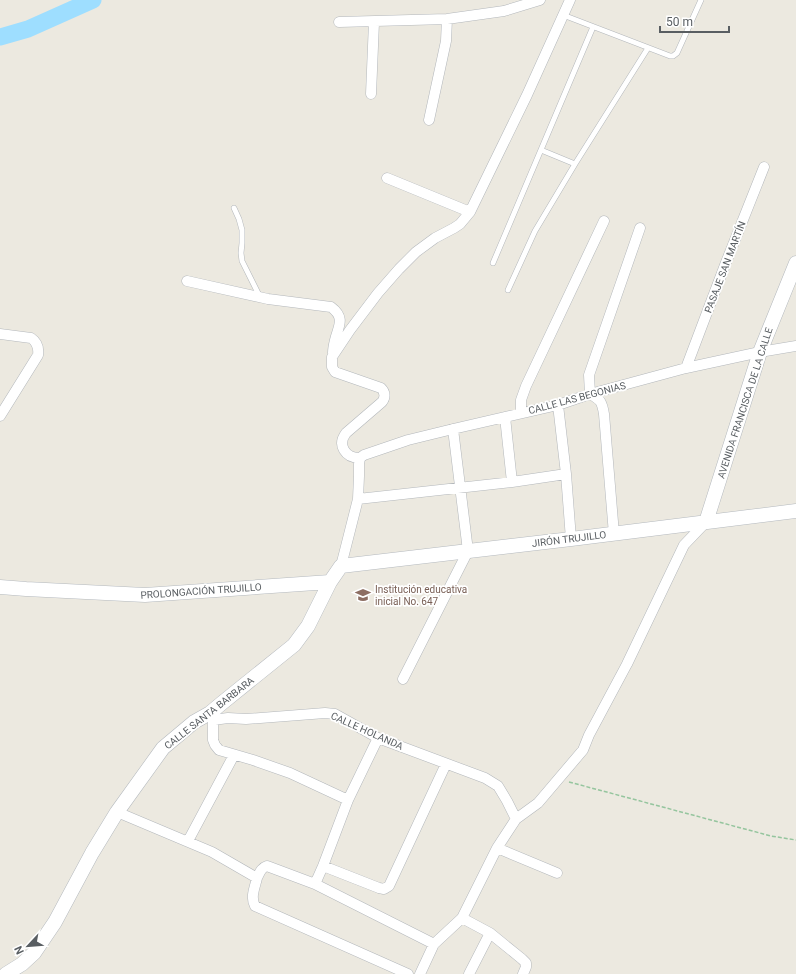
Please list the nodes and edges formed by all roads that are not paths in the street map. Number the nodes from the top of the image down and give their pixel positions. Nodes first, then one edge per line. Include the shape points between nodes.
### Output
1 (540, 0) edge
2 (570, 0) edge
3 (701, 0) edge
4 (563, 15) junction
5 (447, 19) junction
6 (339, 22) dead end
7 (374, 22) junction
8 (593, 27) junction
9 (648, 48) junction
10 (371, 94) dead end
11 (429, 120) dead end
12 (541, 150) junction
13 (575, 164) junction
14 (764, 167) dead end
15 (388, 178) dead end
16 (234, 208) dead end
17 (470, 212) junction
18 (604, 221) dead end
19 (640, 228) dead end
20 (493, 262) dead end
21 (796, 263) edge
22 (188, 281) dead end
23 (508, 290) dead end
24 (260, 297) junction
25 (0, 334) edge
26 (796, 346) edge
27 (760, 352) junction
28 (332, 357) junction
29 (686, 368) junction
30 (590, 394) junction
31 (558, 405) junction
32 (521, 413) junction
33 (0, 416) edge
34 (505, 416) junction
35 (453, 429) junction
36 (360, 458) junction
37 (566, 474) junction
38 (512, 482) junction
39 (460, 488) junction
40 (358, 499) junction
41 (795, 509) edge
42 (706, 522) junction
43 (614, 534) junction
44 (571, 539) junction
45 (468, 551) junction
46 (341, 566) junction
47 (330, 582) junction
48 (0, 587) edge
49 (403, 679) dead end
50 (222, 703) junction
51 (211, 717) junction
52 (228, 718) junction
53 (378, 738) junction
54 (234, 755) junction
55 (446, 764) junction
56 (348, 800) junction
57 (117, 812) junction
58 (516, 819) junction
59 (188, 842) junction
60 (497, 848) junction
61 (323, 866) junction
62 (557, 873) dead end
63 (258, 878) junction
64 (315, 884) junction
65 (462, 918) junction
66 (490, 933) junction
67 (434, 944) junction
68 (6, 974) edge
69 (408, 974) edge
70 (420, 974) edge
71 (469, 974) edge
72 (523, 974) edge

1 - 5 street via 504,11
2 - 4 street
3 - 9 lane via 677,53 670,56
4 - 8 lane
4 - 17 street via 527,96
5 - 7 street
5 - 11 street via 446,41
6 - 7 street
7 - 10 street
8 - 9 lane
8 - 12 lane
9 - 13 lane
12 - 13 lane
12 - 20 lane
13 - 23 lane via 535,231
14 - 29 street, PASAJE SAN MARTÍN
15 - 17 street
16 - 24 lane via 242,230 242,261
17 - 28 street via 454,228 435,238 407,260 378,293
18 - 32 street via 526,386 521,400
19 - 30 street via 589,375
21 - 27 street, AVENIDA FRANCISCA DE LA CALLE
22 - 24 street
24 - 28 street via 331,307 335,310 340,321
25 - 33 street via 31,338 38,346 38,355
26 - 27 street, CALLE LAS BEGONIAS
27 - 29 street, CALLE LAS BEGONIAS
27 - 42 street, AVENIDA FRANCISCA DE LA CALLE
28 - 36 street via 335,372 381,388 384,393 382,402 342,439 342,446 346,452 351,457
29 - 30 street, CALLE LAS BEGONIAS
30 - 31 street, CALLE LAS BEGONIAS
30 - 43 street via 598,398 604,414
31 - 32 street, CALLE LAS BEGONIAS
31 - 37 street
32 - 34 street, CALLE LAS BEGONIAS
34 - 35 street, CALLE LAS BEGONIAS
34 - 38 street
35 - 36 street, CALLE LAS BEGONIAS via 408,440
35 - 39 street
36 - 40 street, CALLE SANTA BARBARA
37 - 38 street
37 - 44 street
38 - 39 street
39 - 40 street
39 - 45 street
40 - 46 street, CALLE SANTA BARBARA
41 - 42 street, JIRÓN TRUJILLO
42 - 43 street, JIRÓN TRUJILLO
42 - 58 street via 684,545 583,750 538,803
43 - 44 street, JIRÓN TRUJILLO
44 - 45 street, JIRÓN TRUJILLO
45 - 46 street, JIRÓN TRUJILLO
45 - 49 street
46 - 47 street, CALLE SANTA BARBARA
47 - 48 street, PROLONGACIÓN TRUJILLO via 145,595
47 - 50 street, CALLE SANTA BARBARA via 308,626 294,645
50 - 51 street, CALLE SANTA BARBARA
50 - 52 street
51 - 52 street, CALLE HOLANDA
51 - 54 street via 215,745 219,750
51 - 57 street, CALLE SANTA BARBARA via 194,722 163,748
52 - 53 street, CALLE HOLANDA via 246,720 325,712 335,714
53 - 55 street, CALLE HOLANDA
53 - 56 street
54 - 56 street via 290,773
54 - 59 street
55 - 58 street, CALLE HOLANDA via 485,778 498,786
55 - 61 street via 389,886 379,888
56 - 61 street
57 - 59 street
57 - 68 street, CALLE SANTA BARBARA via 55,922 34,953
58 - 60 street
59 - 63 street via 212,852
60 - 62 street
60 - 65 street
61 - 64 street
63 - 64 street via 261,869 267,866
63 - 69 street via 252,898 255,906
64 - 67 street
65 - 66 street
65 - 67 street
66 - 71 street
66 - 72 street via 522,958 526,963
67 - 70 street

